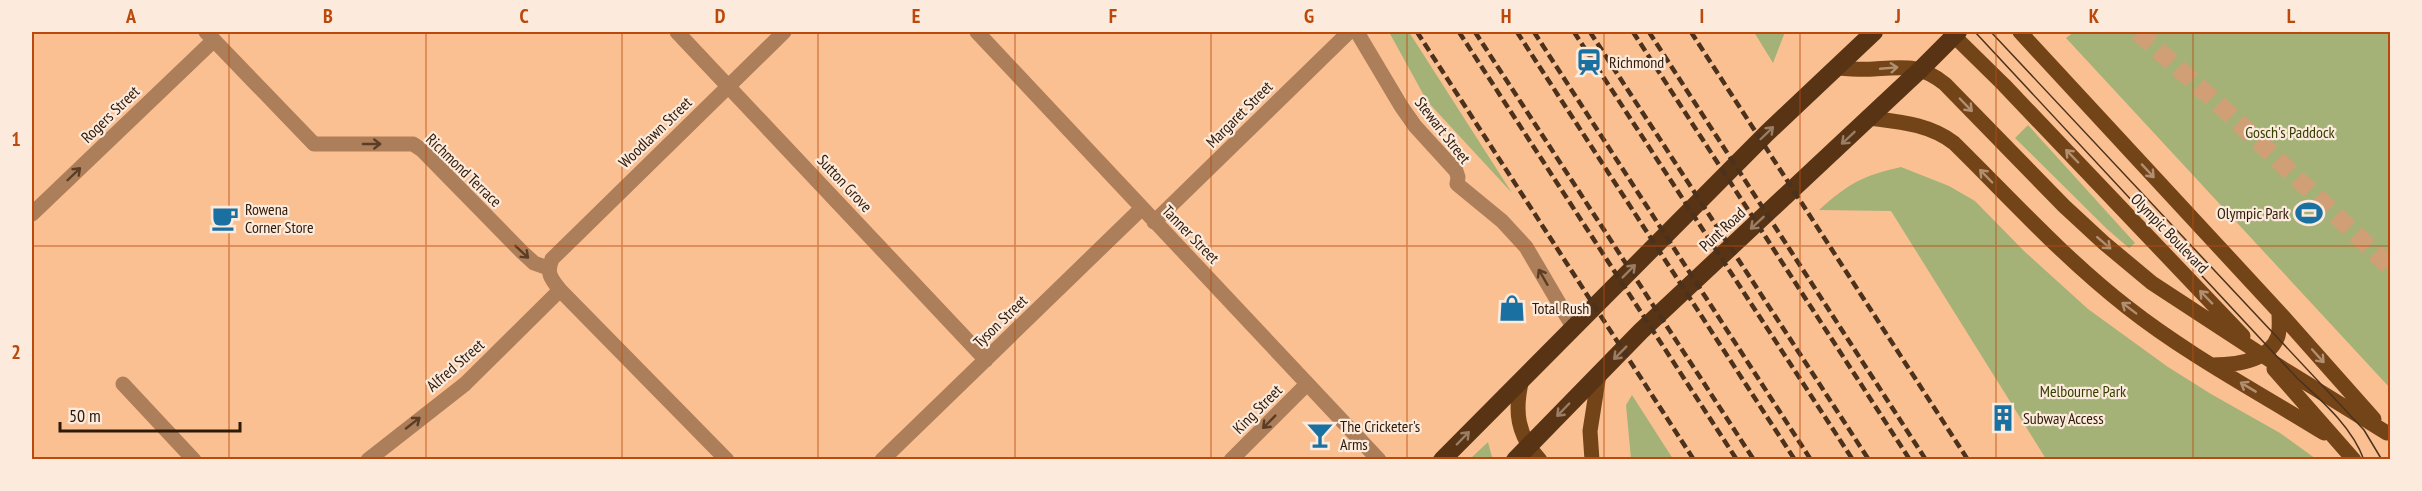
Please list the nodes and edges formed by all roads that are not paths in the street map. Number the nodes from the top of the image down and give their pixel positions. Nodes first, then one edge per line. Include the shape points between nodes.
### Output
1 (677, 32) edge
2 (784, 32) edge
3 (977, 32) edge
4 (1349, 32) edge
5 (1357, 32) edge
6 (1874, 32) edge
7 (2020, 32) edge
8 (1954, 33) edge
9 (210, 36) edge
10 (1837, 68) junction
11 (1921, 69) junction
12 (728, 86) junction
13 (1869, 118) junction
14 (1142, 208) junction
15 (32, 214) edge
16 (1154, 222) junction
17 (550, 263) junction
18 (560, 290) junction
19 (2279, 312) junction
20 (1573, 327) junction
21 (2261, 355) junction
22 (986, 360) junction
23 (2212, 365) junction
24 (1599, 374) junction
25 (1522, 379) junction
26 (123, 384) dead end
27 (1307, 384) junction
28 (2389, 435) edge
29 (2336, 441) junction
30 (1528, 455) edge
31 (194, 459) edge
32 (368, 459) edge
33 (727, 459) edge
34 (882, 459) edge
35 (1231, 459) edge
36 (1379, 459) edge
37 (1442, 459) edge
38 (1592, 459) edge
39 (2354, 459) edge

1 - 12 street, Sutton Grove
2 - 12 street, Woodlawn Street
3 - 14 street, Tanner Street
4 - 16 street, Margaret Street
20 -> 5 street, Stewart Street via 1526,247 1502,221 1457,184 1456,171 1415,126
6 - 10 highway
7 -> 19 main road, Olympic Boulevard
8 - 11 highway, Punt Road
21 -> 8 main road, Olympic Boulevard
15 -> 9 street, Rogers Street
9 -> 17 street, Richmond Terrace via 314,144 413,144 534,263
10 -> 11 main road
20 -> 10 highway
11 - 13 highway, Punt Road
11 -> 21 main road via 1945,84 2104,243 2152,283
12 - 17 street, Woodlawn Street
12 - 22 street, Sutton Grove
23 -> 13 main road via 2098,283 2047,238 1954,143 1918,125
13 -> 24 highway, Punt Road
14 - 16 street, Tanner Street
14 - 22 street, Tyson Street
16 - 27 street, Tanner Street
17 - 18 street via 551,278
32 -> 18 street, Alfred Street via 465,384
18 - 33 street
19 - 21 main road via 2278,336
19 -> 28 main road, Olympic Boulevard
20 - 25 highway
21 - 23 main road via 2242,363
21 - 28 main road
21 - 29 main road, Olympic Boulevard
22 - 34 street, Tyson Street
29 -> 23 main road
24 -> 30 highway, Punt Road
24 - 38 main road via 1589,441
25 - 30 main road via 1518,413
37 -> 25 highway
26 - 31 street
27 -> 35 street, King Street
27 - 36 street, Tanner Street
29 - 39 main road, Olympic Boulevard

